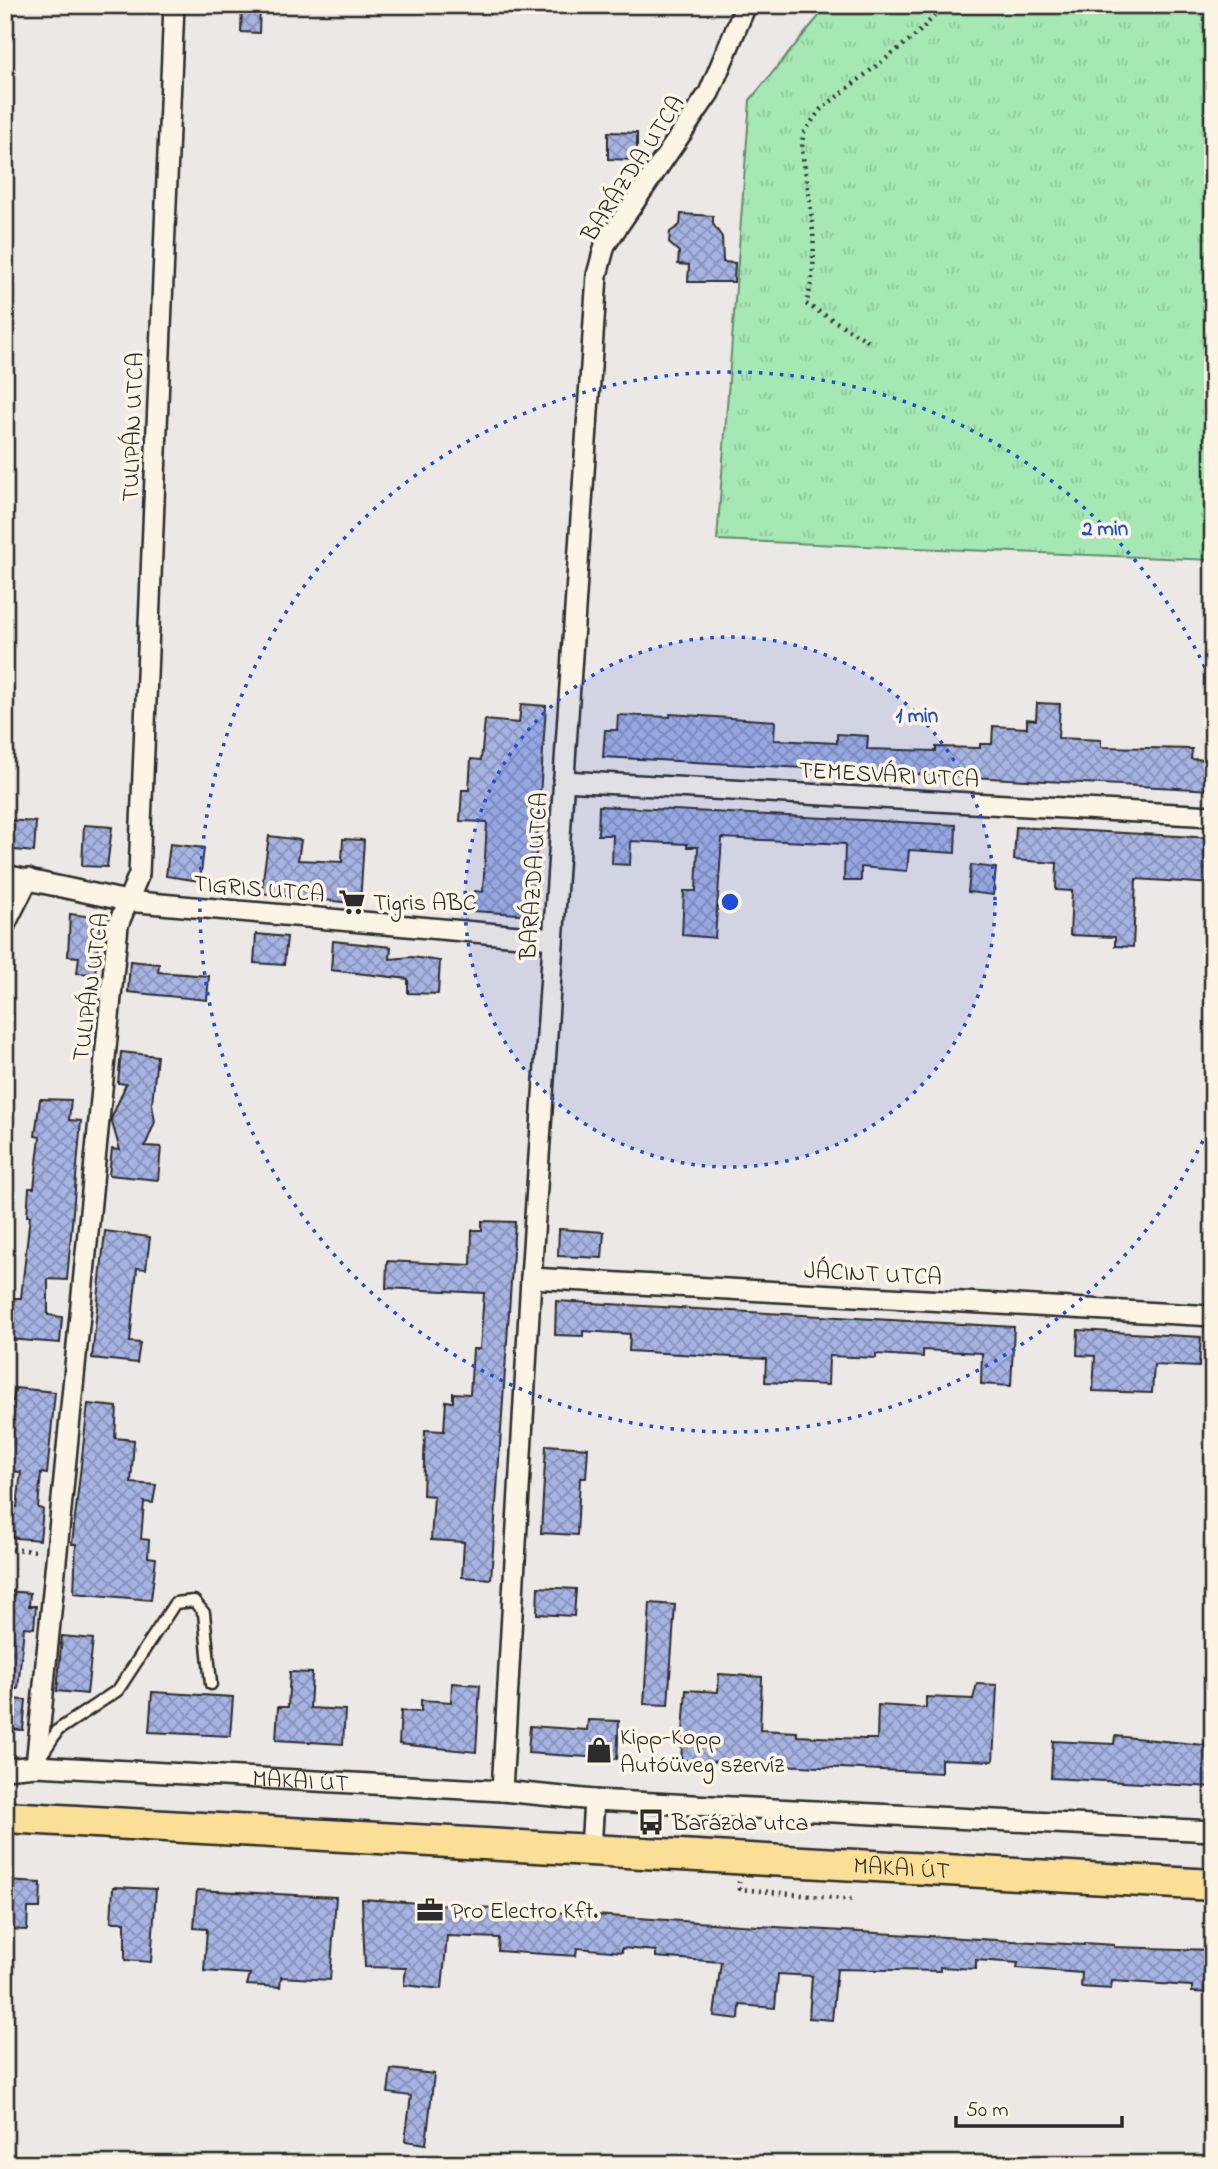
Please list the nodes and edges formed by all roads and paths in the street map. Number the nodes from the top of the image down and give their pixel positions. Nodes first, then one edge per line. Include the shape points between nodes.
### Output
1 (174, 5) edge
2 (746, 5) edge
3 (945, 5) edge
4 (868, 341) dead end
5 (563, 781) junction
6 (1213, 816) edge
7 (5, 875) edge
8 (27, 878) junction
9 (127, 901) junction
10 (5, 925) edge
11 (553, 939) junction
12 (531, 1278) junction
13 (1213, 1316) edge
14 (5, 1549) edge
15 (56, 1553) junction
16 (211, 1684) dead end
17 (36, 1766) junction
18 (5, 1769) edge
19 (502, 1791) junction
20 (594, 1800) junction
21 (5, 1817) edge
22 (1213, 1831) edge
23 (591, 1849) junction
24 (1213, 1885) edge

1 - 9 street, TULIPÁN UTCA via 139,874
2 - 5 street, BARÁZDA UTCA via 709,93 605,245 597,275
3 - 4 path via 916,35 820,110 803,134 814,261 806,304
5 - 6 street, TEMESVÁRI UTCA
5 - 11 street, BARÁZDA UTCA
7 - 8 street, TIGRIS UTCA
8 - 9 street, TIGRIS UTCA
8 - 10 street
9 - 11 street, TIGRIS UTCA
9 - 15 street, TULIPÁN UTCA via 118,925
11 - 12 street, BARÁZDA UTCA
12 - 13 street, JÁCINT UTCA
12 - 19 street, BARÁZDA UTCA
14 - 15 path
15 - 17 street, TULIPÁN UTCA
16 - 17 lane via 204,1613 194,1601 175,1602 118,1690 58,1730
17 - 18 street, MAKAI ÚT
17 - 19 street, MAKAI ÚT
19 - 20 street, MAKAI ÚT
20 - 22 street, MAKAI ÚT
20 - 23 street
21 - 23 main road, MAKAI ÚT
23 - 24 main road, MAKAI ÚT

